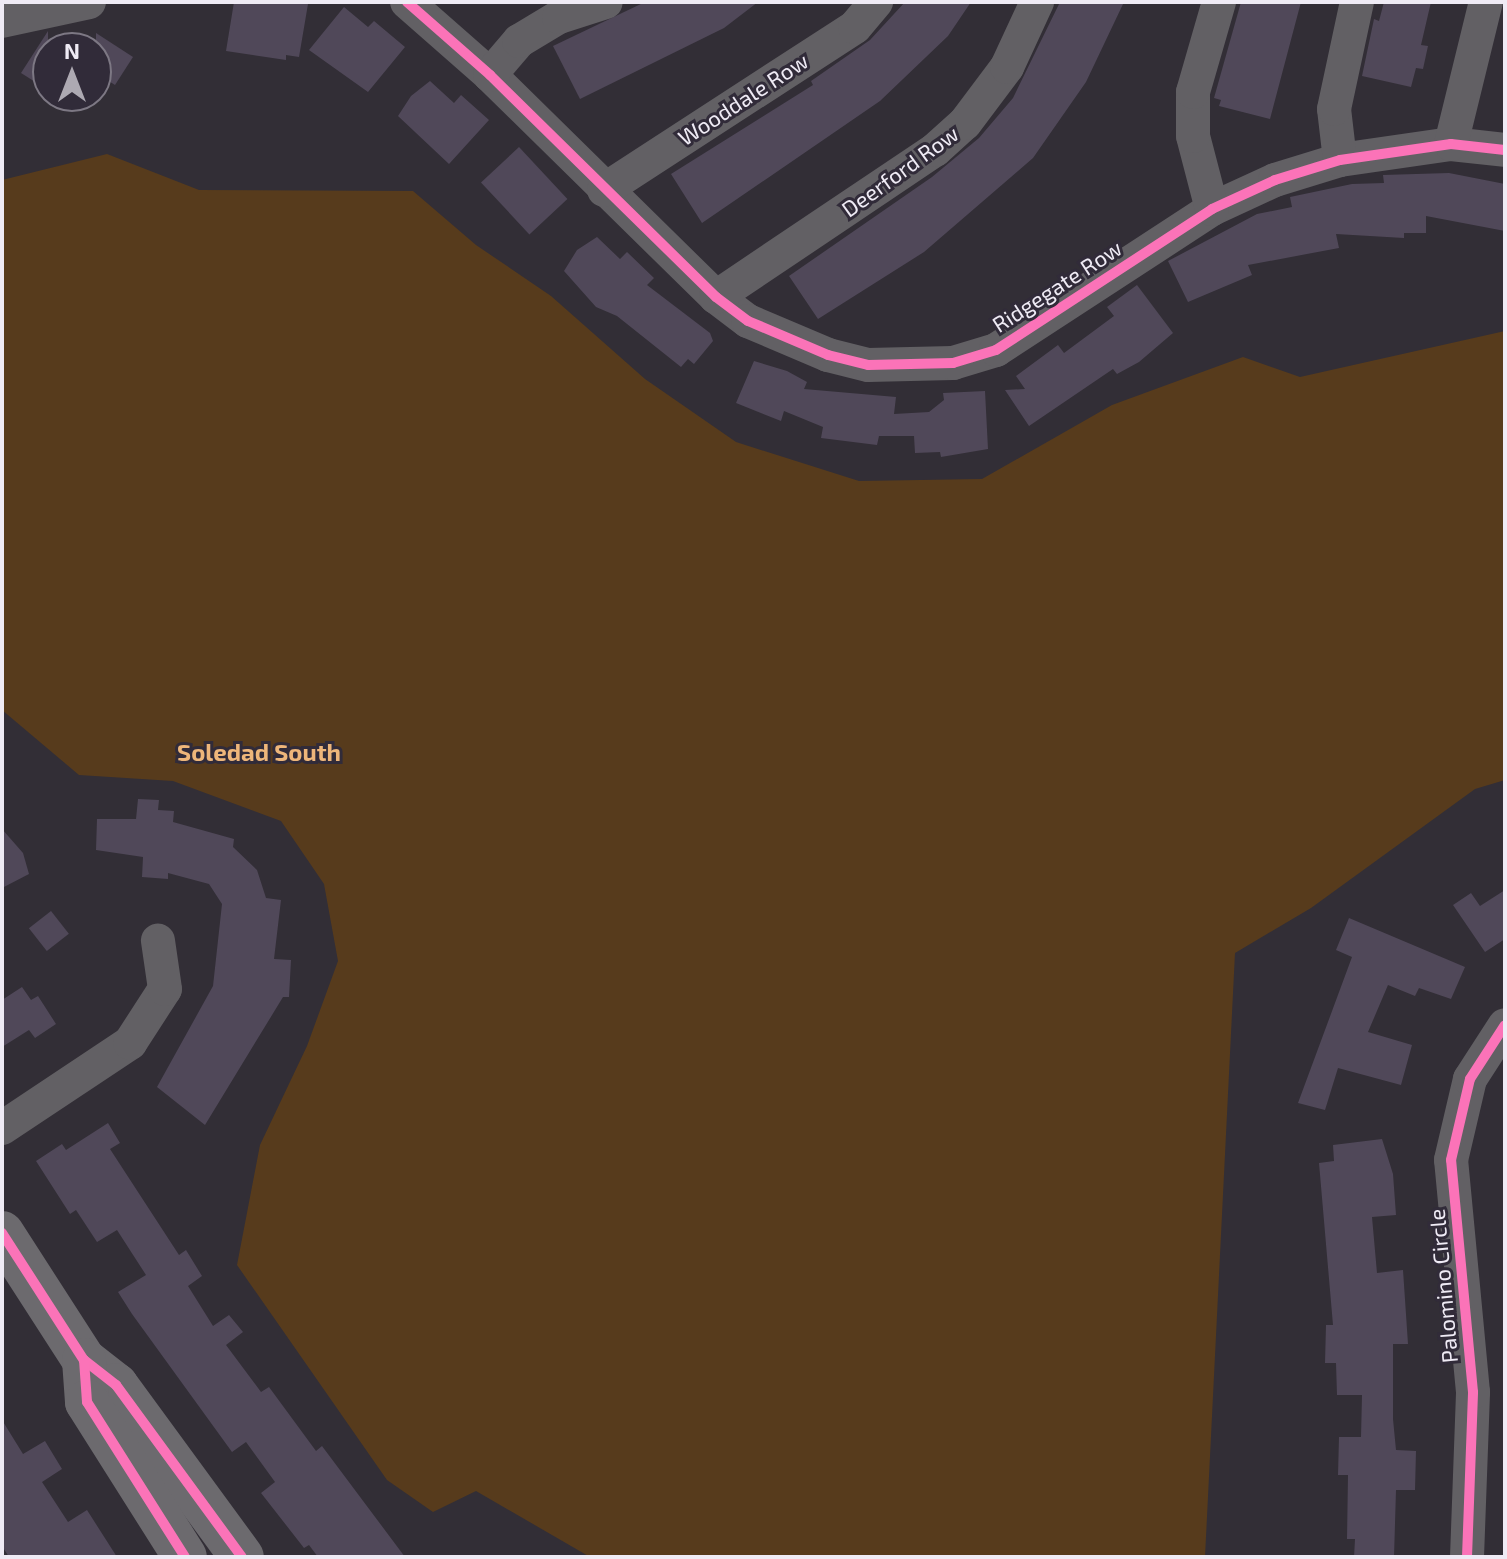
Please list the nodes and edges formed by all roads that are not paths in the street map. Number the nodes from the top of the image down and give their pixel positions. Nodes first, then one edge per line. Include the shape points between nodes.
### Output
1 (89, 2) edge
2 (407, 2) edge
3 (606, 2) edge
4 (876, 2) edge
5 (1037, 2) edge
6 (1219, 2) edge
7 (1357, 2) edge
8 (1486, 2) edge
9 (2, 21) edge
10 (490, 75) junction
11 (1451, 144) junction
12 (1505, 150) edge
13 (1340, 160) junction
14 (604, 190) junction
15 (1212, 209) junction
16 (716, 297) junction
17 (158, 941) dead end
18 (1505, 1025) edge
19 (2, 1128) edge
20 (2, 1233) edge
21 (84, 1360) junction
22 (185, 1557) edge
23 (242, 1557) edge
24 (1467, 1557) edge

1 - 9 street
2 - 10 street, Ridgegate Row
3 - 10 street via 559,17 519,41
4 - 14 street, Wooddale Row via 855,27
5 - 16 street, Deerford Row via 1007,67 965,123 935,150
6 - 15 street via 1193,92 1193,136
7 - 13 street via 1334,109
8 - 11 street
10 - 14 street, Ridgegate Row
11 - 12 street, Ridgegate Row
11 - 13 street, Ridgegate Row
13 - 15 street, Ridgegate Row via 1275,180
14 - 16 street, Ridgegate Row
15 - 16 street, Ridgegate Row via 996,350 953,363 868,365 828,355 748,321
17 - 19 street via 165,989 130,1043
18 - 24 street, Palomino Circle via 1470,1079 1451,1160 1473,1392
20 - 21 main road
21 - 22 main road via 87,1402
21 - 23 main road via 116,1385

